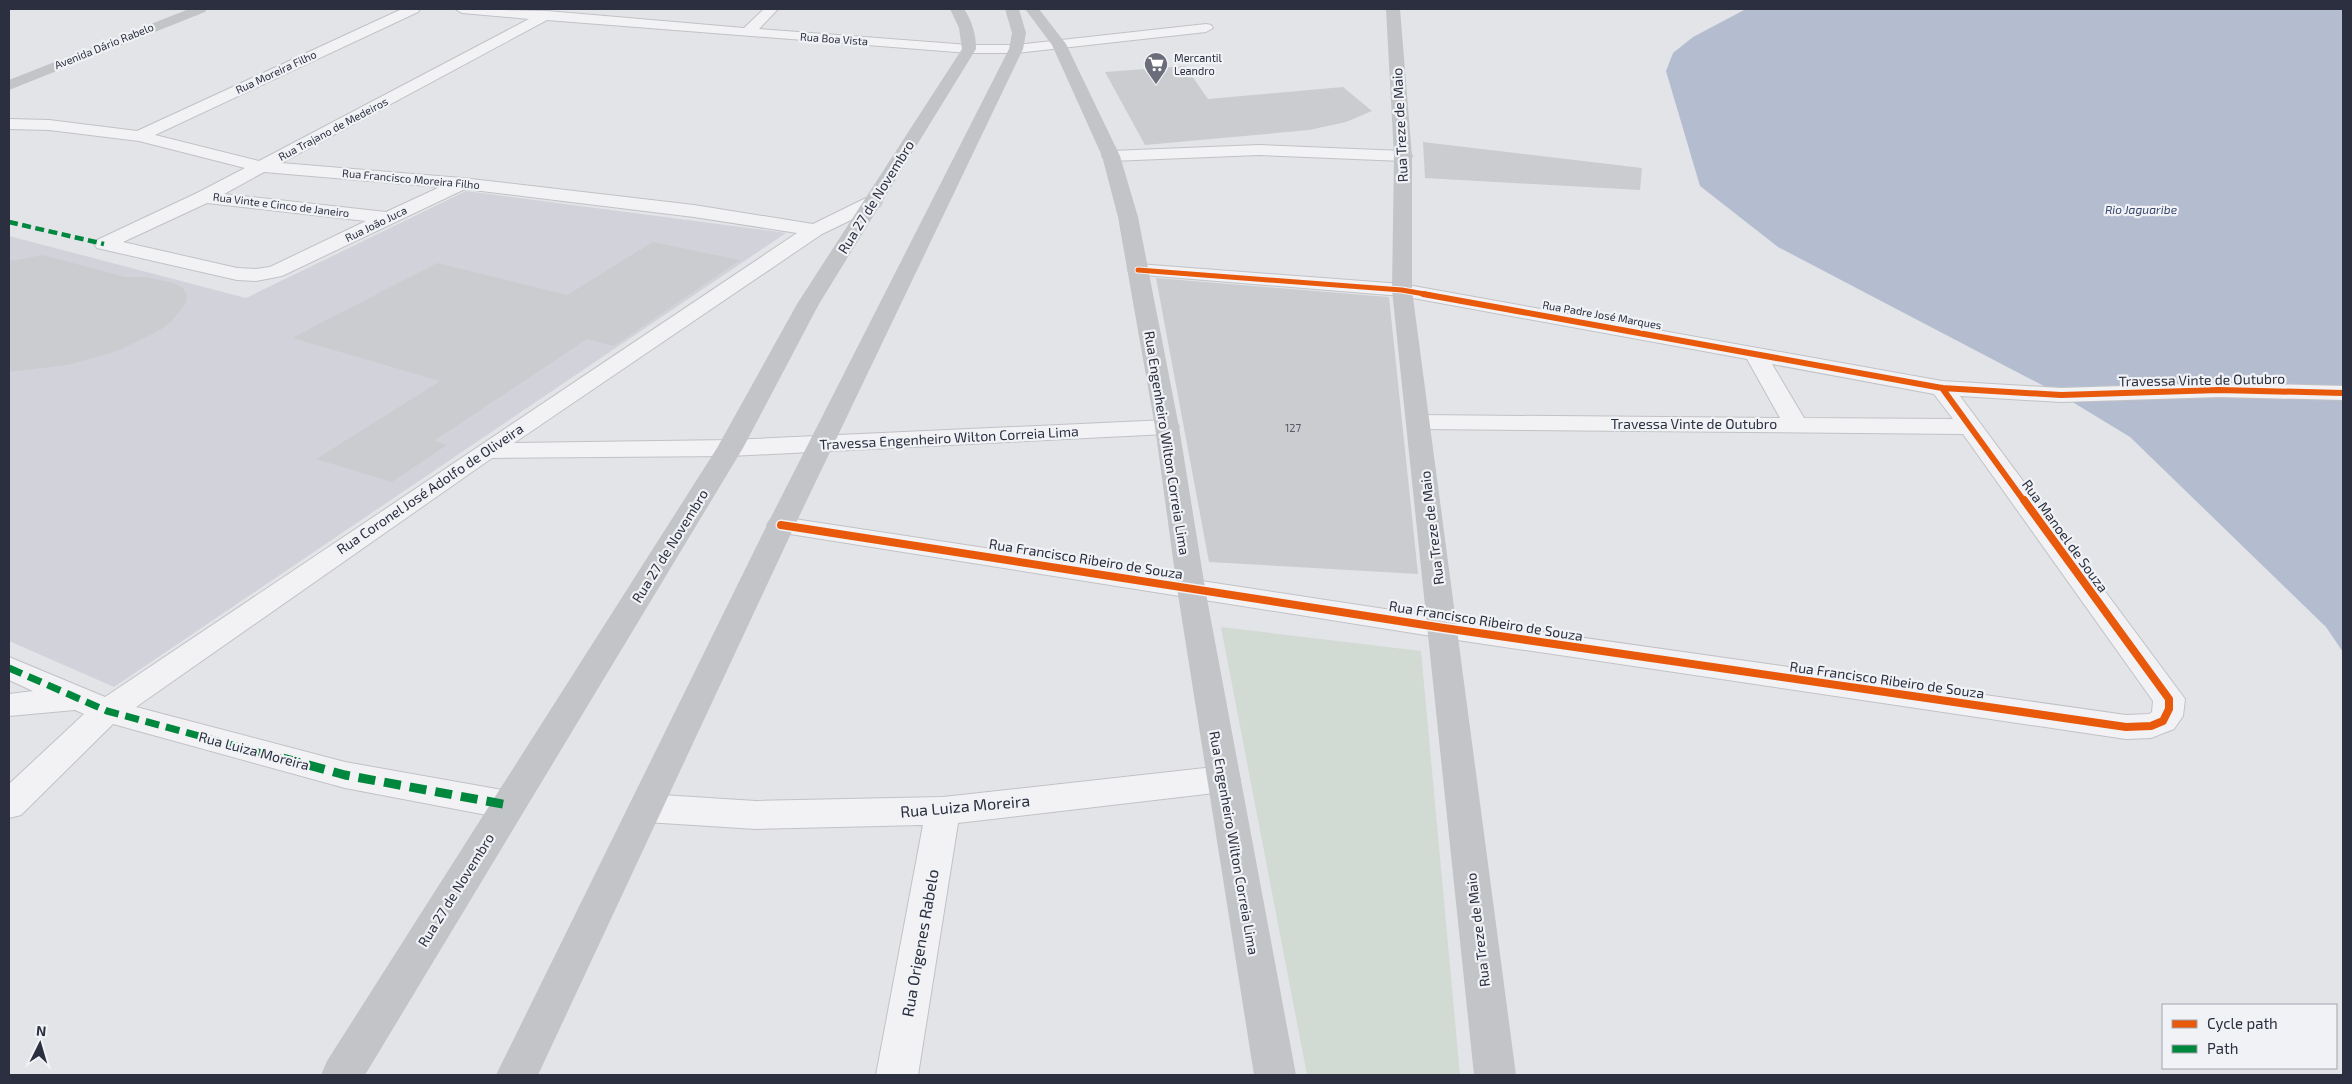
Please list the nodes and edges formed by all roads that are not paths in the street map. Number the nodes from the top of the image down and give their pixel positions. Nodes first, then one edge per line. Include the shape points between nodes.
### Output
1 (173, 9) edge
2 (200, 9) edge
3 (413, 9) edge
4 (462, 9) edge
5 (771, 9) edge
6 (957, 9) edge
7 (1012, 9) edge
8 (1032, 9) edge
9 (1393, 9) edge
10 (552, 12) edge
11 (1206, 28) dead end
12 (747, 33) junction
13 (98, 37) junction
14 (121, 39) junction
15 (1058, 43) junction
16 (969, 49) junction
17 (1016, 49) junction
18 (9, 72) edge
19 (9, 85) edge
20 (9, 124) edge
21 (138, 136) junction
22 (1110, 156) junction
23 (1403, 156) junction
24 (262, 167) junction
25 (462, 183) junction
26 (204, 196) junction
27 (873, 202) junction
28 (387, 218) junction
29 (814, 230) junction
30 (104, 244) joint
31 (1138, 270) junction
32 (1402, 290) junction
33 (1755, 354) junction
34 (1942, 388) junction
35 (2343, 393) edge
36 (2061, 395) joint
37 (1419, 422) junction
38 (1796, 425) junction
39 (1167, 427) junction
40 (1970, 427) junction
41 (821, 444) junction
42 (730, 448) junction
43 (486, 451) junction
44 (781, 525) junction
45 (1191, 588) junction
46 (1444, 628) junction
47 (9, 668) edge
48 (2169, 699) joint
49 (9, 705) edge
50 (93, 705) junction
51 (1223, 779) junction
52 (9, 804) edge
53 (508, 806) junction
54 (646, 808) junction
55 (943, 811) junction
56 (342, 1075) edge
57 (517, 1075) edge
58 (896, 1075) edge
59 (1275, 1075) edge
60 (1495, 1075) edge

1 - 13 main road, Avenida Dário Rabelo
2 - 14 main road, Avenida Dário Rabelo
3 - 21 street, Rua Moreira Filho
4 - 10 street, Rua Boa Vista
5 - 12 street
6 - 16 main road via 966,24
7 - 17 main road via 1019,33
8 - 15 main road, Rua Engenheiro Wilton Correia Lima
9 - 23 main road, Rua Treze de Maio
10 - 12 street, Rua Boa Vista
10 - 24 street, Rua Trajano de Medeiros
11 - 15 street, Rua Boa Vista
12 - 16 street, Rua Boa Vista
13 - 14 main road
13 - 18 main road, Avenida Dário Rabelo
14 - 19 main road, Avenida Dário Rabelo
15 - 17 street, Rua Boa Vista
15 - 22 main road, Rua Engenheiro Wilton Correia Lima
16 - 17 street, Rua Boa Vista
16 - 27 main road, Rua 27 de Novembro
17 - 41 main road
20 - 21 street, Rua Francisco Moreira Filho via 49,125
21 - 24 street, Rua Francisco Moreira Filho
22 - 23 street via 1260,150
22 - 31 main road, Rua Engenheiro Wilton Correia Lima via 1128,217
23 - 32 main road, Rua Treze de Maio
24 - 25 street, Rua Francisco Moreira Filho
24 - 26 street, Rua Trajano de Medeiros
25 - 28 street, Rua João Juca
25 - 29 street, Rua Francisco Moreira Filho via 694,211
26 - 28 street, Rua Vinte e Cinco de Janeiro
26 - 30 street, Rua Trajano de Medeiros
27 - 29 street, Rua Coronel José Adolfo de Oliveira
27 - 42 main road, Rua 27 de Novembro via 808,304
28 - 30 street, Rua João Juca via 290,266 265,273 237,274
29 - 43 street, Rua Coronel José Adolfo de Oliveira
31 - 32 street, Rua Padre José Marques
31 - 39 main road, Rua Engenheiro Wilton Correia Lima
32 - 33 street, Rua Padre José Marques
32 - 37 main road, Rua Treze de Maio
33 - 34 street, Rua Padre José Marques
33 - 38 street
34 - 36 street, Rua Padre José Marques
34 - 40 street, Rua Manoel de Souza
35 - 36 street, Travessa Vinte de Outubro via 2219,390
37 - 38 street, Travessa Vinte de Outubro
37 - 46 main road, Rua Treze de Maio
38 - 40 street, Travessa Vinte de Outubro
39 - 41 street, Travessa Engenheiro Wilton Correia Lima
39 - 45 main road, Rua Engenheiro Wilton Correia Lima
40 - 48 street, Rua Manoel de Souza
41 - 42 street, Travessa Engenheiro Wilton Correia Lima
41 - 44 main road
42 - 43 street, Travessa Engenheiro Wilton Correia Lima
42 - 53 main road, Rua 27 de Novembro
43 - 50 street, Rua Coronel José Adolfo de Oliveira
44 - 45 street, Rua Francisco Ribeiro de Souza
44 - 54 main road
45 - 46 street, Rua Francisco Ribeiro de Souza
45 - 51 main road, Rua Engenheiro Wilton Correia Lima
46 - 48 street, Rua Francisco Ribeiro de Souza via 2126,727 2152,726 2165,721 2170,711
46 - 60 main road, Rua Treze de Maio
47 - 50 street, Rua Luiza Moreira
49 - 50 street
50 - 52 street, Rua Coronel José Adolfo de Oliveira
50 - 53 street, Rua Luiza Moreira via 345,776
51 - 55 street, Rua Luiza Moreira
51 - 59 main road, Rua Engenheiro Wilton Correia Lima
53 - 56 main road, Rua 27 de Novembro
54 - 55 street, Rua Luiza Moreira via 756,816
54 - 57 main road
55 - 58 street, Rua Origenes Rabelo

